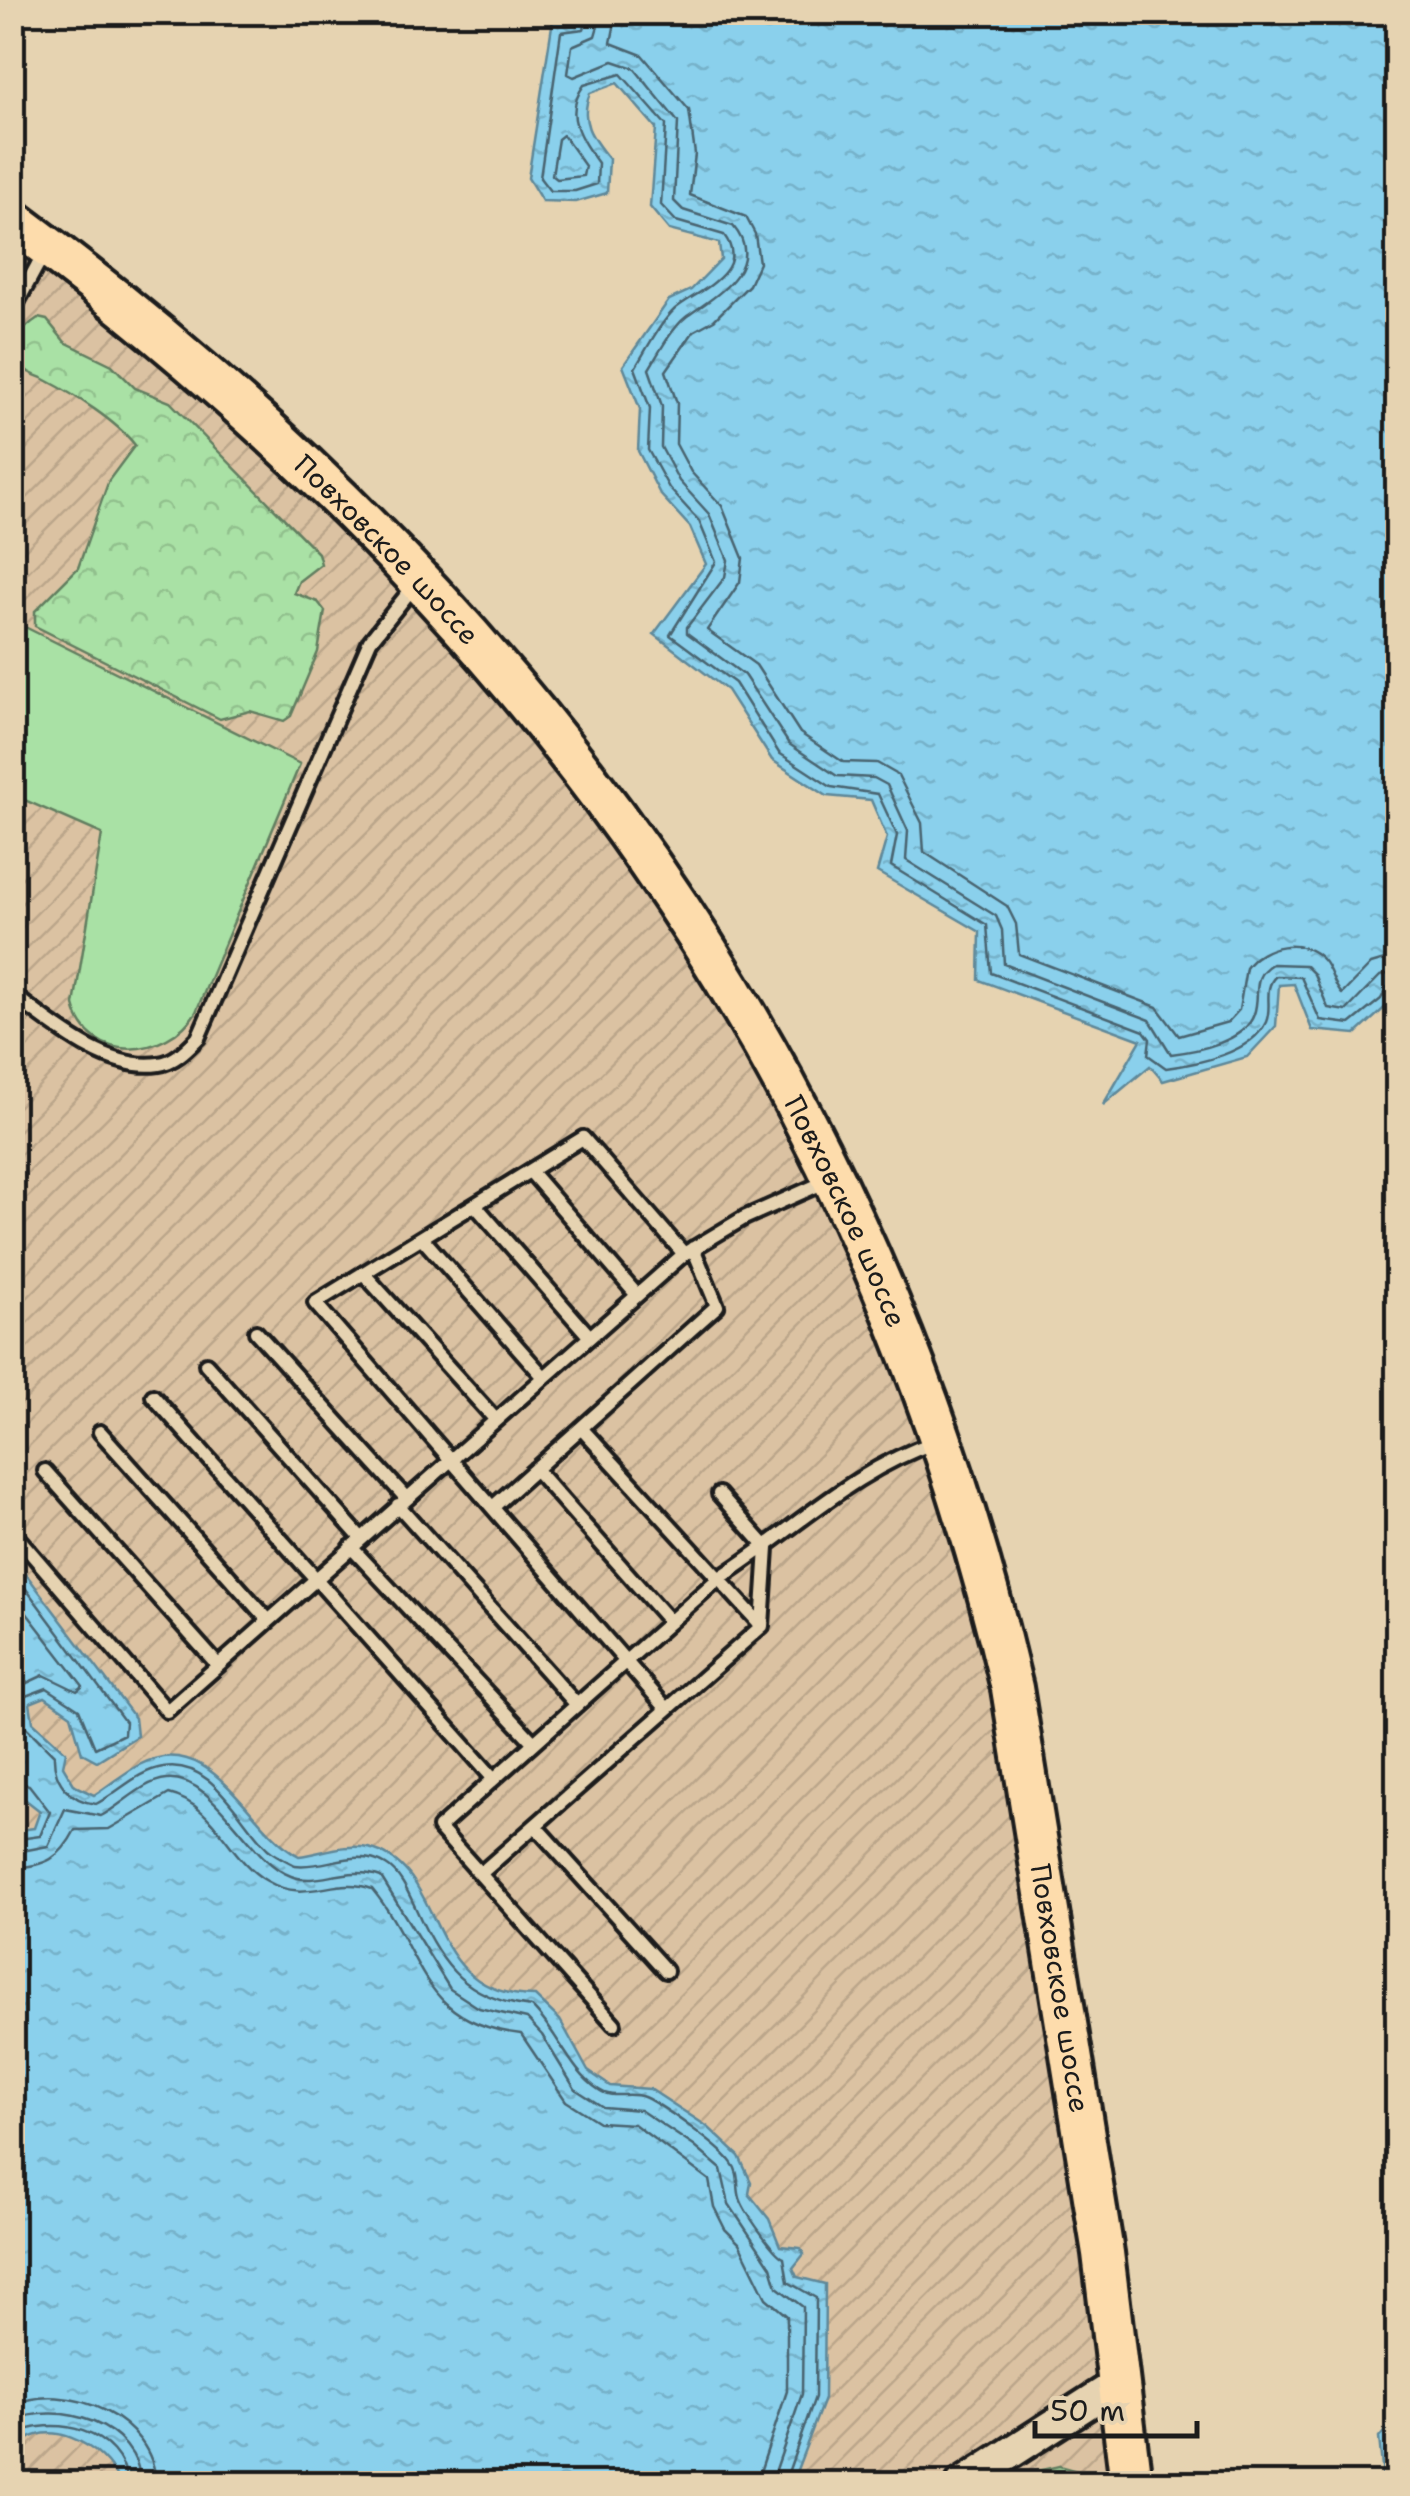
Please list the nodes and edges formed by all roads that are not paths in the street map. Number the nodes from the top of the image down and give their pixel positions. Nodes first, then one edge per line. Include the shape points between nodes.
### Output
1 (12, 220) edge
2 (49, 248) junction
3 (12, 312) edge
4 (420, 580) junction
5 (12, 994) edge
6 (530, 1171) junction
7 (834, 1178) junction
8 (475, 1205) junction
9 (422, 1238) junction
10 (689, 1251) junction
11 (364, 1274) junction
12 (636, 1294) junction
13 (256, 1332) dead end
14 (588, 1336) junction
15 (206, 1364) dead end
16 (543, 1376) junction
17 (153, 1396) dead end
18 (495, 1419) junction
19 (581, 1428) junction
20 (100, 1432) dead end
21 (943, 1440) junction
22 (450, 1459) junction
23 (535, 1470) junction
24 (46, 1471) dead end
25 (720, 1494) dead end
26 (402, 1502) junction
27 (493, 1507) junction
28 (12, 1531) edge
29 (356, 1542) junction
30 (767, 1548) junction
31 (314, 1579) junction
32 (718, 1579) junction
33 (268, 1620) junction
34 (670, 1622) junction
35 (762, 1626) junction
36 (626, 1661) junction
37 (218, 1665) junction
38 (577, 1705) junction
39 (667, 1709) junction
40 (534, 1744) junction
41 (494, 1780) junction
42 (534, 1826) junction
43 (480, 1874) junction
44 (666, 1970) dead end
45 (614, 2024) dead end
46 (1118, 2384) junction
47 (962, 2484) edge
48 (1131, 2484) edge

1 - 2 main road, Повховское шоссе
2 - 3 lane
2 - 4 main road, Повховское шоссе via 223,390
4 - 5 lane via 370,641 198,1038 160,1064 129,1060 83,1044
4 - 7 main road, Повховское шоссе via 561,742 648,858 754,1024
6 - 8 lane
6 - 10 lane via 584,1138
6 - 12 lane
7 - 10 lane via 787,1196
7 - 21 main road, Повховское шоссе
8 - 9 lane
8 - 14 lane
9 - 11 lane
9 - 16 lane
10 - 12 lane
10 - 19 lane via 717,1306
11 - 18 lane
11 - 22 lane via 315,1303
12 - 14 lane
13 - 26 lane
14 - 16 lane
15 - 29 lane
16 - 18 lane
17 - 31 lane
18 - 22 lane
19 - 23 lane
19 - 32 lane
20 - 33 lane
21 - 30 lane via 860,1476
21 - 46 main road, Повховское шоссе via 1012,1688 1048,1891
22 - 26 lane
22 - 27 lane
23 - 27 lane
23 - 34 lane
24 - 37 lane
25 - 30 lane
26 - 29 lane
26 - 38 lane
27 - 36 lane
28 - 37 lane via 166,1710
29 - 31 lane
29 - 40 lane
30 - 32 lane
30 - 35 lane
31 - 33 lane
31 - 41 lane
32 - 34 lane
32 - 35 lane
33 - 37 lane
34 - 36 lane
35 - 39 lane
36 - 38 lane
36 - 39 lane
38 - 40 lane
39 - 42 lane
40 - 41 lane
41 - 43 lane via 439,1828
42 - 43 lane
42 - 44 lane
43 - 45 lane
46 - 47 street
46 - 48 main road, Повховское шоссе

